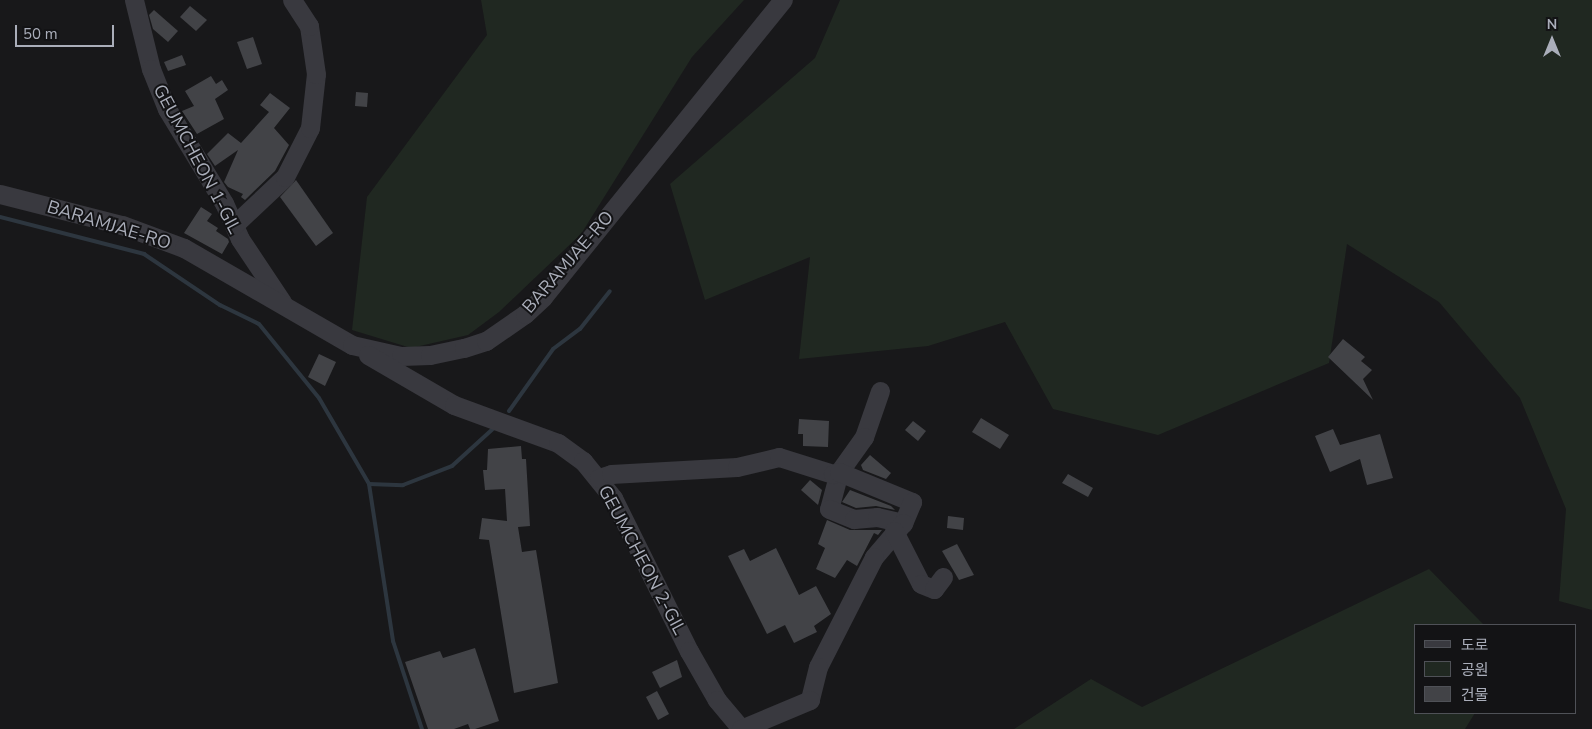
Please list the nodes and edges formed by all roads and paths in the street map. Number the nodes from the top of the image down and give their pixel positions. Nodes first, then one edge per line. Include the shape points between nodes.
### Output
1 (134, 0) edge
2 (292, 0) edge
3 (783, 0) edge
4 (0, 194) edge
5 (234, 225) junction
6 (285, 306) junction
7 (352, 345) junction
8 (880, 391) dead end
9 (839, 472) junction
10 (599, 478) junction
11 (898, 527) junction
12 (943, 577) dead end
13 (741, 729) edge

1 - 5 street, GEUMCHEON 1-GIL via 151,69 167,109
2 - 5 street via 309,26 316,74 310,128 284,176
3 - 7 street, BARAMJAE-RO via 543,297 525,314 486,341 430,355 401,356
4 - 6 street, BARAMJAE-RO via 122,225 184,248
5 - 6 street, GEUMCHEON 1-GIL
6 - 7 street, BARAMJAE-RO
7 - 10 street, GEUMCHEON 2-GIL via 454,404 558,443 583,461
8 - 9 street via 864,437
9 - 10 street via 833,474 779,457 737,466 611,474
9 - 11 street via 912,502
9 - 11 street via 829,509 854,519 877,517
10 - 13 street, GEUMCHEON 2-GIL via 613,498 712,691
11 - 12 street via 921,584 934,589
11 - 13 street via 874,557 818,667 810,700

